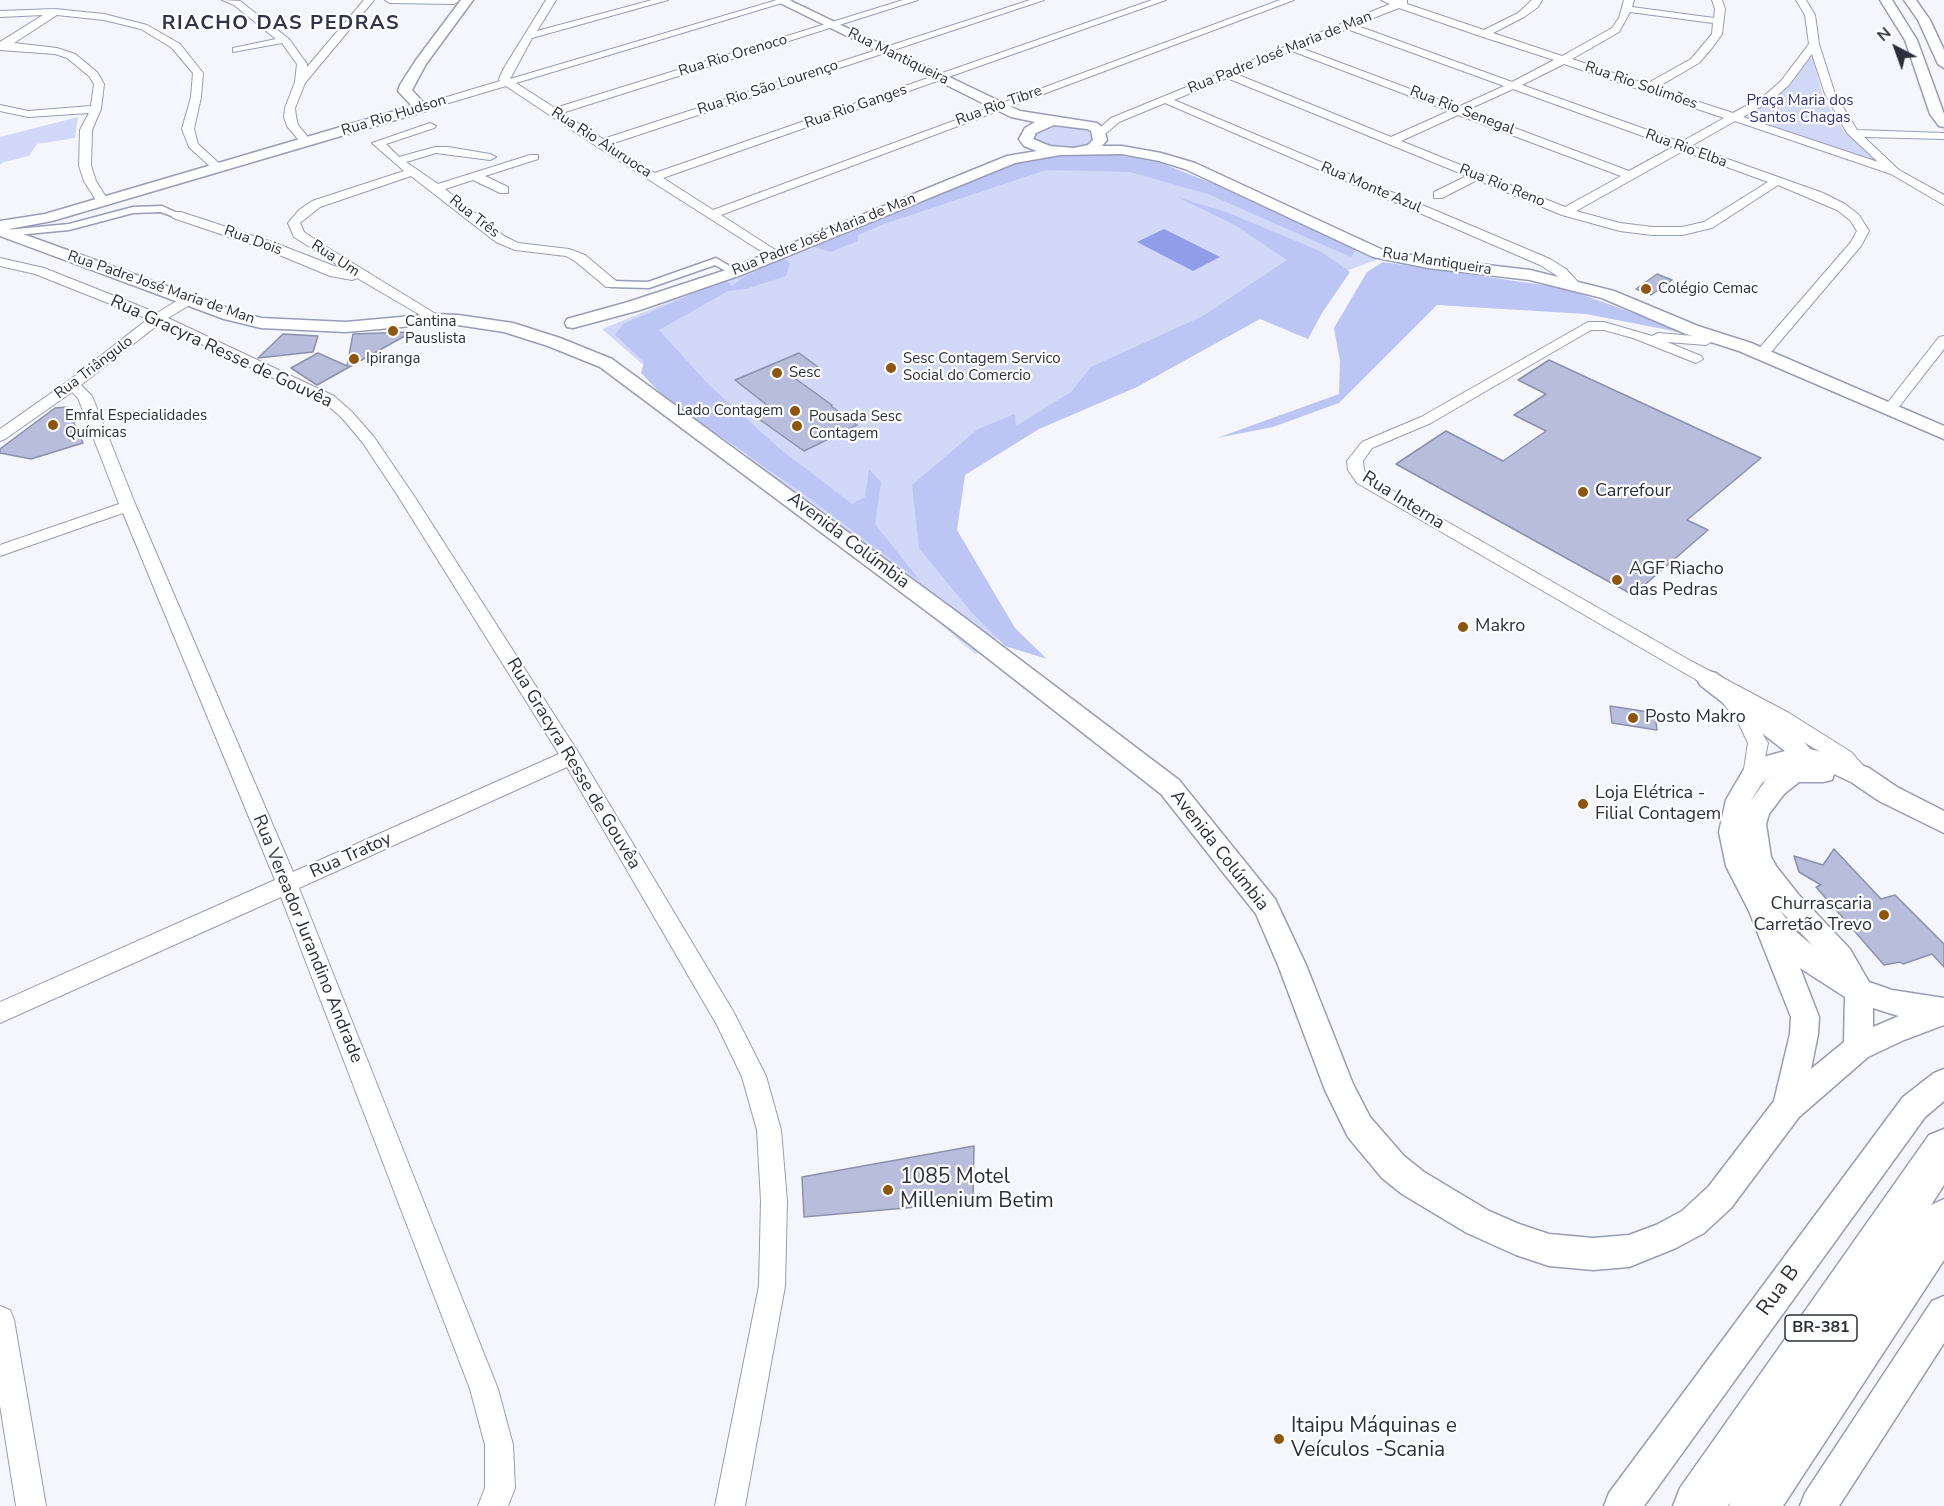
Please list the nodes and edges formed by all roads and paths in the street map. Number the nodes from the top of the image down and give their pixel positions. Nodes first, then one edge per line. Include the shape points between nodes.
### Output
1 (71, 0) edge
2 (369, 0) edge
3 (390, 0) edge
4 (454, 0) edge
5 (467, 0) edge
6 (551, 0) edge
7 (663, 0) edge
8 (783, 0) edge
9 (913, 0) edge
10 (1039, 0) edge
11 (1161, 0) edge
12 (1289, 0) edge
13 (1386, 0) edge
14 (1410, 0) edge
15 (1537, 0) edge
16 (1717, 0) edge
17 (1801, 0) edge
18 (1886, 0) edge
19 (1910, 0) edge
20 (232, 1) edge
21 (1399, 4) junction
22 (1628, 4) edge
23 (54, 12) junction
24 (0, 14) edge
25 (1718, 21) junction
26 (831, 25) junction
27 (1348, 26) junction
28 (1484, 34) junction
29 (529, 36) junction
30 (283, 40) junction
31 (1911, 40) junction
32 (1936, 44) junction
33 (1814, 45) junction
34 (2, 46) edge
35 (1292, 48) junction
36 (237, 50) dead end
37 (885, 50) junction
38 (1565, 61) junction
39 (1944, 64) edge
40 (1228, 75) junction
41 (940, 77) junction
42 (300, 82) junction
43 (507, 82) junction
44 (1514, 85) junction
45 (1648, 88) junction
46 (1166, 100) junction
47 (396, 103) junction
48 (998, 106) junction
49 (0, 108) edge
50 (421, 108) junction
51 (96, 109) junction
52 (1461, 111) junction
53 (553, 112) junction
54 (1016, 114) junction
55 (1732, 117) junction
56 (1116, 120) junction
57 (1054, 121) junction
58 (1083, 123) junction
59 (1944, 123) edge
60 (430, 126) dead end
61 (1853, 133) junction
62 (1944, 136) edge
63 (1100, 137) junction
64 (1028, 139) junction
65 (1392, 141) junction
66 (306, 142) junction
67 (600, 144) junction
68 (1682, 148) junction
69 (1122, 150) junction
70 (1083, 151) junction
71 (1056, 152) junction
72 (490, 157) dead end
73 (534, 157) dead end
74 (1012, 159) junction
75 (397, 161) junction
76 (218, 168) junction
77 (413, 172) junction
78 (1895, 172) junction
79 (474, 176) junction
80 (1477, 176) junction
81 (1631, 176) junction
82 (653, 178) junction
83 (1777, 181) junction
84 (436, 188) junction
85 (504, 190) dead end
86 (1438, 195) dead end
87 (1944, 201) edge
88 (103, 202) junction
89 (1566, 212) junction
90 (177, 214) joint
91 (711, 215) junction
92 (2, 230) edge
93 (775, 256) junction
94 (0, 262) edge
95 (735, 272) junction
96 (364, 278) junction
97 (611, 284) joint
98 (1572, 284) junction
99 (188, 300) junction
100 (158, 318) junction
101 (434, 319) junction
102 (507, 327) junction
103 (1638, 335) junction
104 (1699, 335) junction
105 (584, 337) junction
106 (552, 342) junction
107 (1943, 342) edge
108 (1761, 354) junction
109 (1696, 359) dead end
110 (72, 385) junction
111 (1890, 409) junction
112 (1944, 433) edge
113 (0, 436) edge
114 (1944, 446) edge
115 (128, 506) junction
116 (0, 551) edge
117 (1708, 678) junction
118 (571, 757) junction
119 (1798, 765) junction
120 (1860, 775) junction
121 (1753, 776) junction
122 (1888, 795) junction
123 (1938, 822) edge
124 (287, 884) junction
125 (1762, 909) junction
126 (1859, 991) junction
127 (1944, 1012) edge
128 (0, 1013) edge
129 (1858, 1047) junction
130 (1944, 1083) edge
131 (1788, 1107) junction
132 (1944, 1149) edge
133 (1944, 1221) edge
134 (1944, 1313) edge
135 (0, 1320) edge
136 (31, 1506) edge
137 (494, 1506) edge
138 (730, 1506) edge
139 (1622, 1506) edge
140 (1698, 1506) edge
141 (1754, 1506) edge
142 (1818, 1506) edge

1 - 23 street
2 - 42 street
3 - 4 street
4 - 47 street via 399,73
5 - 50 street via 420,63 405,91
6 - 29 street
7 - 29 street
8 - 26 street, Rua Mantiqueira
8 - 43 street, Rua Rio Hudson
9 - 26 street, Rua Rio Orenoco
10 - 37 street, Rua Rio São Lourenço
11 - 41 street, Rua Rio Ganges
12 - 48 street, Rua Rio Tibre
13 - 21 street, Rua Rio Solimões
14 - 21 street, Rua Padre José Maria de Man
15 - 28 street via 1521,15
16 - 25 street
17 - 33 street via 1810,15
18 - 31 street
19 - 32 street
20 - 30 street
21 - 27 street, Rua Padre José Maria de Man
21 - 28 street, Rua Rio Solimões
22 - 25 street
22 - 38 street via 1616,30
23 - 24 street
23 - 34 street
23 - 76 street via 144,27 176,46 198,73 188,129 193,145
25 - 45 street via 1717,34 1695,61
26 - 37 street, Rua Mantiqueira
26 - 53 street, Rua Rio Orenoco
27 - 35 street, Rua Padre José Maria de Man
27 - 44 street, Rua Rio Elba
28 - 38 street, Rua Rio Solimões
29 - 43 street via 509,68 504,79
30 - 36 street
30 - 42 street via 302,64
31 - 32 street
31 - 59 street via 1937,114
32 - 39 street
33 - 55 street via 1785,83 1768,98
33 - 61 street via 1830,94
34 - 51 street via 57,51 84,64 99,84
35 - 40 street, Rua Padre José Maria de Man
35 - 52 street, Rua Rio Senegal
37 - 41 street, Rua Mantiqueira
37 - 67 street, Rua Rio São Lourenço
38 - 44 street
38 - 45 street, Rua Rio Solimões
40 - 46 street, Rua Padre José Maria de Man
40 - 65 street, Rua Rio Reno
41 - 48 street, Rua Mantiqueira
41 - 82 street, Rua Rio Ganges
42 - 66 street via 290,117
43 - 50 street, Rua Rio Hudson
43 - 53 street, Rua Rio Aiuruoca
44 - 52 street
44 - 68 street, Rua Rio Elba
45 - 55 street, Rua Rio Solimões
46 - 56 street, Rua Padre José Maria de Man
46 - 98 street, Rua Monte Azul via 1545,262
47 - 50 street, Rua Rio Hudson
47 - 66 street, Rua Rio Hudson
48 - 54 street, Rua Mantiqueira
48 - 91 street, Rua Rio Tibre
49 - 51 street via 28,114
51 - 88 street via 86,130 85,166
52 - 65 street
52 - 81 street, Rua Rio Senegal
53 - 67 street, Rua Rio Aiuruoca
54 - 57 street, Rua Mantiqueira
54 - 64 street
55 - 68 street
55 - 78 street, Rua Rio Solimões
56 - 58 street, Rua Padre José Maria de Man
56 - 63 street, Rua Padre José Maria de Man
57 - 58 street, Rua Mantiqueira
57 - 64 street, Rua Padre José Maria de Man via 1034,127
58 - 63 street, Rua Mantiqueira via 1092,126
60 - 75 street, Rua Três via 378,143
61 - 62 street
61 - 78 street
63 - 69 street, Rua Mantiqueira
63 - 70 street via 1093,148
64 - 71 street
64 - 74 street, Rua Padre José Maria de Man
65 - 80 street, Rua Rio Reno
66 - 76 street, Rua Rio Hudson
67 - 82 street, Rua Rio Aiuruoca
68 - 81 street
68 - 83 street, Rua Rio Elba
69 - 70 street, Rua Mantiqueira
69 - 98 street, Rua Mantiqueira via 1190,166 1379,254
70 - 71 street, Rua Mantiqueira
71 - 74 street, Rua Padre José Maria de Man
72 - 75 street via 435,150
73 - 79 street
74 - 93 street, Rua Padre José Maria de Man
75 - 77 street, Rua Três
76 - 88 street, Rua Rio Hudson
77 - 84 street, Rua Três
77 - 96 street, Rua Um via 316,204 294,223 298,234
78 - 87 street
79 - 84 street
79 - 85 street
80 - 86 street
80 - 89 street, Rua Rio Reno
81 - 89 street
82 - 91 street, Rua Rio Aiuruoca
83 - 89 street, Rua Rio Reno via 1708,225 1682,231 1620,227
83 - 108 street, Rua Rio Elba via 1841,207 1863,231 1857,243
84 - 97 street, Rua Três via 500,238 515,246 569,253
88 - 92 street, Rua Rio Hudson
90 - 92 street via 162,209 133,210 69,226
90 - 96 street, Rua Dois via 335,273
91 - 93 street, Rua Rio Aiuruoca
92 - 99 street, Rua Padre José Maria de Man
93 - 95 street, Rua Padre José Maria de Man
94 - 100 street, Rua Gracyra Resse de Gouvêa via 39,271
95 - 97 street via 716,261 649,285
95 - 105 street, Rua Padre José Maria de Man via 634,306
96 - 101 street, Rua Um
98 - 104 street, Rua Mantiqueira via 1608,294
99 - 100 street, Rua Triângulo
99 - 101 street, Rua Padre José Maria de Man via 230,315 279,325 346,327
100 - 110 street, Rua Triângulo
100 - 118 street, Rua Gracyra Resse de Gouvêa via 329,399 347,415 400,487
101 - 102 street
102 - 105 street, Rua Padre José Maria de Man
102 - 106 street
103 - 104 street, Rua Interna
103 - 109 street, Rua Interna
103 - 117 street, Rua Interna via 1604,326 1581,329 1426,420 1367,445 1358,454 1356,470 1363,480
104 - 108 street
104 - 114 street, Rua Mantiqueira via 1782,377
105 - 106 street, Avenida Colúmbia
105 - 106 street via 565,344
105 - 106 street via 548,332
105 - 131 street, Avenida Colúmbia via 1170,787 1266,907 1340,1090 1359,1127 1377,1151 1413,1183 1478,1222 1550,1250 1593,1254 1629,1251 1694,1222 1720,1197
107 - 111 street
108 - 111 street
110 - 113 street, Rua Triângulo
110 - 115 street, Rua Vereador Jurandino Andrade via 85,396
111 - 112 street
115 - 116 street
115 - 124 street, Rua Vereador Jurandino Andrade
117 - 119 street via 1786,737
117 - 120 street, Rua Interna via 1844,757
117 - 121 street, Rua Interna via 1753,730 1758,743
118 - 124 street, Rua Tratoy
118 - 138 street, Rua Gracyra Resse de Gouvêa via 725,1018 754,1076 769,1130 774,1201 772,1286
119 - 120 street via 1831,763
119 - 121 street via 1772,763
119 - 122 street
119 - 126 street via 1758,810 1754,840 1758,858 1789,902 1840,957
120 - 122 street
121 - 125 street via 1738,800 1732,832 1739,866
122 - 123 street
124 - 128 street, Rua Tratoy
124 - 137 street, Rua Vereador Jurandino Andrade via 484,1389 499,1445 500,1488
125 - 126 street via 1785,939 1811,961
125 - 131 street, Avenida Colúmbia via 1805,1017 1802,1050
126 - 127 street
126 - 129 street
127 - 129 street, Avenida Colúmbia
129 - 131 street, Avenida Colúmbia
130 - 139 street, Rua B via 1914,1107
132 - 140 highway, BR-381
133 - 141 highway, BR-381
134 - 142 street
135 - 136 street

